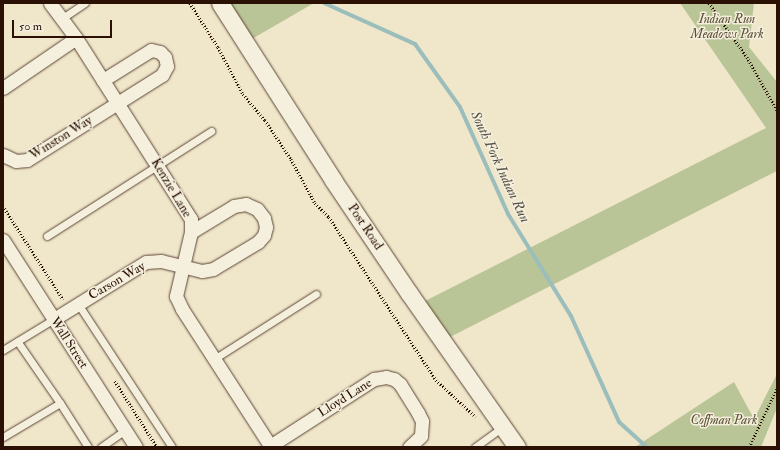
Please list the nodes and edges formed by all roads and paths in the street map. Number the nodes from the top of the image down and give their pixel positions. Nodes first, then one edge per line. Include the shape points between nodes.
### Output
1 (50, 3) edge
2 (85, 3) edge
3 (190, 3) edge
4 (220, 3) edge
5 (709, 3) edge
6 (61, 19) junction
7 (76, 38) junction
8 (103, 80) junction
9 (3, 88) edge
10 (118, 102) junction
11 (777, 110) edge
12 (211, 131) dead end
13 (3, 155) edge
14 (158, 165) junction
15 (192, 232) junction
16 (47, 236) dead end
17 (3, 240) edge
18 (184, 267) junction
19 (316, 294) dead end
20 (78, 304) junction
21 (54, 319) junction
22 (17, 341) junction
23 (3, 350) edge
24 (214, 359) junction
25 (777, 388) edge
26 (60, 403) junction
27 (125, 430) junction
28 (498, 431) junction
29 (3, 437) edge
30 (271, 446) edge
31 (88, 447) edge
32 (101, 447) edge
33 (136, 447) edge
34 (172, 447) edge
35 (409, 447) edge
36 (475, 447) edge
37 (517, 447) edge
38 (749, 447) edge

1 - 6 street, Kenzie Lane
2 - 6 lane
3 - 28 path via 218,47 243,94 265,120 291,159 315,203 329,217 436,380 480,420
4 - 28 street, Post Road
5 - 11 path via 747,57
6 - 7 street, Kenzie Lane
7 - 8 street, Kenzie Lane
7 - 9 street
8 - 10 street, Kenzie Lane
8 - 10 street, Winston Way via 151,50 166,57 162,75
10 - 13 street, Winston Way via 27,160 16,161
10 - 14 street, Kenzie Lane
12 - 14 lane
14 - 15 street, Kenzie Lane via 191,219
14 - 16 lane
15 - 18 street, Kenzie Lane
15 - 18 street, Carson Way via 234,206 246,204 257,209 264,218 266,227 258,242 213,269 202,271
17 - 21 street, Wall Street
18 - 20 street, Carson Way via 161,261 146,262
18 - 24 street, Kenzie Lane via 176,296
19 - 24 lane
20 - 21 street, Carson Way
20 - 34 lane
21 - 22 lane
21 - 27 street, Wall Street
22 - 23 lane
22 - 26 lane
24 - 30 street, Kenzie Lane
25 - 38 path
26 - 29 lane
26 - 31 lane
27 - 32 lane
27 - 33 street, Wall Street
28 - 36 lane
28 - 37 street, Post Road
30 - 35 street, Lloyd Lane via 374,379 386,377 400,384 422,421 420,436

